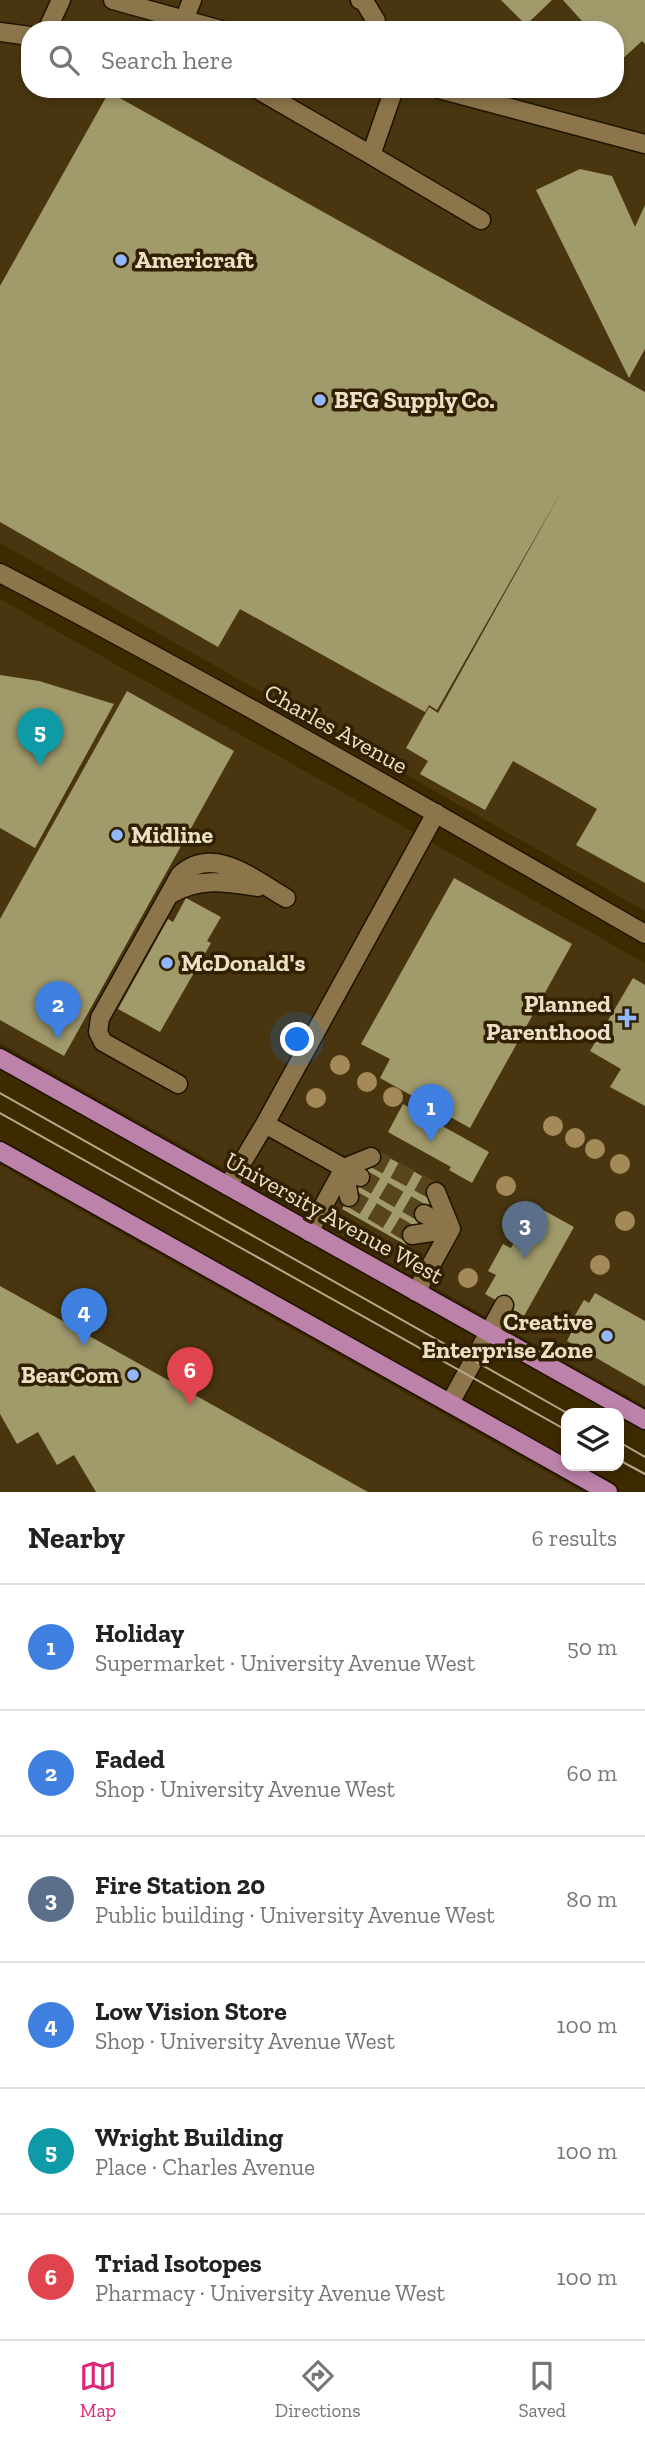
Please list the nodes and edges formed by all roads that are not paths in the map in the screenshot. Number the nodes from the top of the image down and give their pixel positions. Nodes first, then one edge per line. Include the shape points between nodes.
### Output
1 (61, 0) edge
2 (113, 0) edge
3 (192, 0) edge
4 (360, 0) edge
5 (184, 20) junction
6 (51, 21) edge
7 (188, 21) edge
8 (375, 21) edge
9 (0, 32) edge
10 (21, 35) edge
11 (273, 98) edge
12 (391, 98) edge
13 (473, 98) edge
14 (645, 144) edge
15 (371, 155) junction
16 (481, 220) dead end
17 (0, 573) edge
18 (436, 813) junction
19 (286, 898) dead end
20 (645, 934) edge
21 (0, 1058) edge
22 (178, 1084) dead end
23 (265, 1124) junction
24 (0, 1152) edge
25 (371, 1157) dead end
26 (344, 1168) junction
27 (360, 1177) tunnel mouth
28 (228, 1186) junction
29 (436, 1192) tunnel mouth
30 (349, 1197) dead end
31 (424, 1214) tunnel mouth
32 (451, 1229) junction
33 (309, 1232) junction
34 (412, 1235) tunnel mouth
35 (416, 1292) junction
36 (504, 1305) dead end
37 (490, 1334) junction
38 (450, 1403) junction
39 (645, 1420) edge
40 (608, 1492) edge

1 - 6 street
2 - 5 street
3 - 5 street
4 - 8 street
5 - 7 street
9 - 10 street
11 - 15 street
12 - 15 street
13 - 14 street
15 - 16 street
17 - 18 street, Charles Avenue
18 - 20 street, Charles Avenue
18 - 23 street
19 - 22 street via 231,867 204,862 180,875 100,1018 98,1032 103,1042
21 - 28 main road, University Avenue West
23 - 26 street
23 - 28 street
24 - 38 main road
25 - 26 street
26 - 27 street
26 - 30 street
26 - 33 street
28 - 33 main road, University Avenue West
29 - 32 street
31 - 32 street
32 - 34 street
32 - 35 street
33 - 35 main road, University Avenue West
35 - 37 main road, University Avenue West
36 - 37 street
37 - 38 street
37 - 39 main road, University Avenue West
38 - 40 main road

